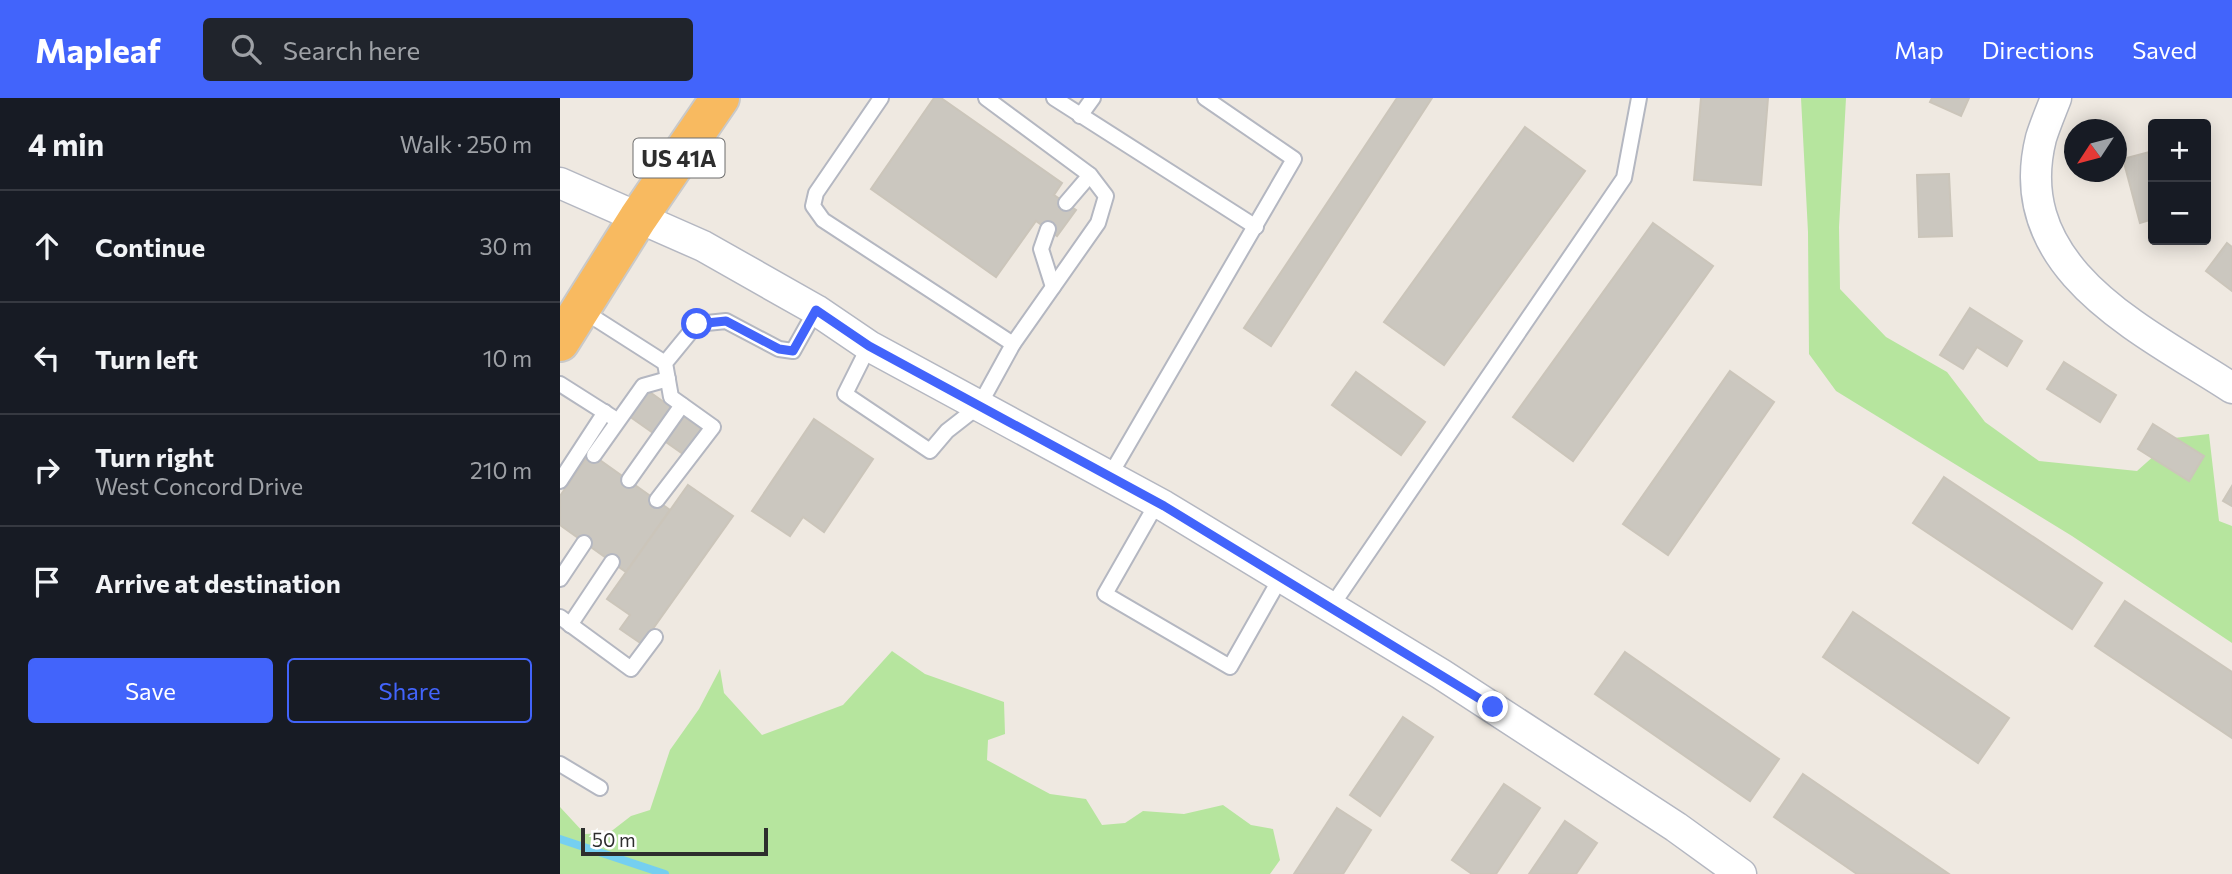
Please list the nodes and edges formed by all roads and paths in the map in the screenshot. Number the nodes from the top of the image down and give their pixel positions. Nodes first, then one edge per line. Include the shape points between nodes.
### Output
1 (720, 98) edge
2 (881, 98) edge
3 (986, 98) edge
4 (1054, 98) edge
5 (1093, 98) edge
6 (1205, 98) edge
7 (1639, 98) edge
8 (2056, 98) edge
9 (1080, 116) junction
10 (1090, 175) junction
11 (560, 183) edge
12 (1066, 203) dead end
13 (638, 218) junction
14 (1256, 227) junction
15 (1048, 229) dead end
16 (1053, 287) junction
17 (582, 310) junction
18 (816, 310) junction
19 (560, 342) edge
20 (1013, 344) junction
21 (869, 346) junction
22 (665, 363) junction
23 (668, 379) junction
24 (560, 384) edge
25 (2232, 388) edge
26 (682, 405) junction
27 (979, 406) junction
28 (605, 412) junction
29 (619, 422) junction
30 (594, 456) dead end
31 (1109, 477) junction
32 (629, 480) dead end
33 (560, 481) edge
34 (657, 500) dead end
35 (1157, 503) junction
36 (584, 543) dead end
37 (612, 562) dead end
38 (1281, 577) junction
39 (560, 579) edge
40 (1331, 607) junction
41 (565, 621) edge
42 (655, 637) dead end
43 (560, 764) edge
44 (600, 788) dead end
45 (1741, 874) edge

1 - 13 highway, US 41A
2 - 20 lane via 816,193 813,206 823,220
3 - 10 lane
4 - 9 lane
5 - 9 lane
6 - 14 lane via 1294,159
7 - 40 lane via 1624,178
8 - 25 street via 2041,139 2036,179 2042,221 2063,261 2086,289 2119,314
9 - 14 lane
10 - 12 lane
10 - 16 lane via 1106,196 1098,223
11 - 13 street
13 - 17 highway, US 41A
13 - 18 street via 703,246
14 - 31 lane
15 - 16 lane via 1041,249
16 - 20 lane
17 - 19 highway, US 41A
17 - 22 lane
18 - 21 street
18 - 22 lane via 793,351 779,349 726,321 697,324
20 - 27 lane
21 - 27 street
21 - 27 lane via 845,394 930,451
22 - 23 lane
23 - 26 lane via 671,397
23 - 29 lane via 643,386
24 - 28 lane
26 - 32 lane
26 - 34 lane via 713,427
27 - 31 street
28 - 29 lane
28 - 33 lane
29 - 30 lane
31 - 35 street
35 - 38 street
35 - 38 lane via 1105,594 1230,667
36 - 39 lane
37 - 41 lane
38 - 40 street
40 - 45 street via 1506,716
41 - 42 lane via 631,669
43 - 44 lane

